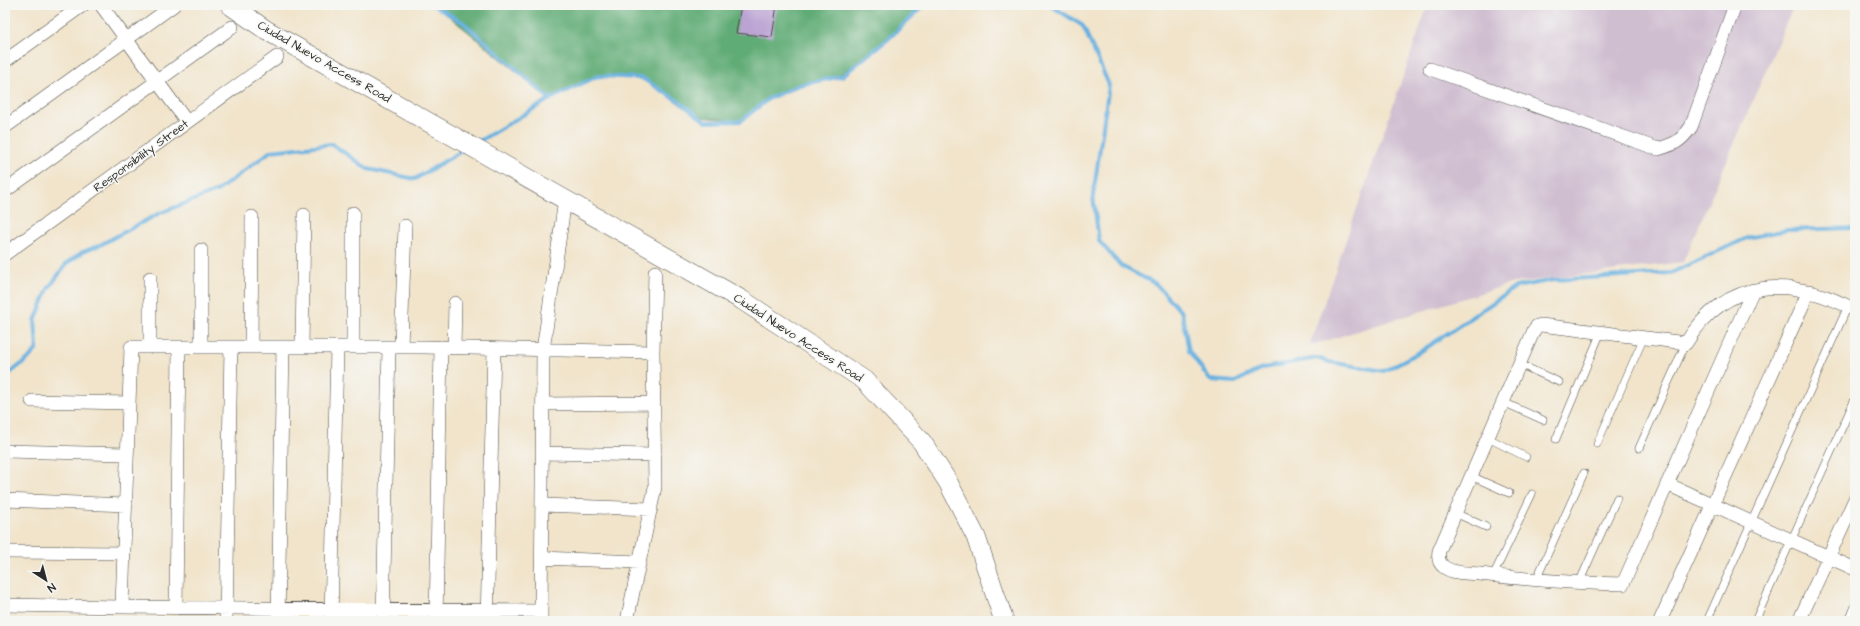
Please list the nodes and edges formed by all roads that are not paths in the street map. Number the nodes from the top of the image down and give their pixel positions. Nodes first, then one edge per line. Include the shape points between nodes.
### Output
1 (82, 5) edge
2 (101, 5) edge
3 (174, 5) edge
4 (230, 5) edge
5 (1735, 5) edge
6 (232, 27) dead end
7 (126, 39) junction
8 (277, 57) dead end
9 (5, 61) edge
10 (1430, 69) dead end
11 (156, 81) junction
12 (187, 122) junction
13 (5, 127) edge
14 (5, 191) edge
15 (557, 195) junction
16 (354, 213) dead end
17 (304, 215) dead end
18 (252, 217) dead end
19 (405, 226) dead end
20 (201, 250) dead end
21 (5, 254) edge
22 (655, 272) dead end
23 (150, 278) dead end
24 (1753, 290) junction
25 (1809, 291) junction
26 (455, 302) dead end
27 (1852, 308) edge
28 (1601, 332) junction
29 (1644, 337) junction
30 (1686, 342) junction
31 (150, 347) junction
32 (179, 347) junction
33 (201, 347) junction
34 (231, 347) junction
35 (251, 347) junction
36 (283, 347) junction
37 (302, 347) junction
38 (337, 347) junction
39 (353, 347) junction
40 (395, 347) junction
41 (447, 348) junction
42 (494, 349) junction
43 (543, 350) junction
44 (653, 352) junction
45 (1520, 364) junction
46 (1559, 382) dead end
47 (1855, 399) edge
48 (32, 401) dead end
49 (1503, 402) junction
50 (129, 403) junction
51 (654, 403) junction
52 (543, 404) junction
53 (1543, 420) dead end
54 (1488, 438) junction
55 (1556, 438) dead end
56 (1597, 444) dead end
57 (1639, 448) dead end
58 (5, 451) edge
59 (542, 453) junction
60 (127, 454) junction
61 (655, 455) junction
62 (1526, 457) dead end
63 (1584, 473) dead end
64 (1472, 476) junction
65 (1667, 484) junction
66 (1509, 492) dead end
67 (1532, 494) dead end
68 (1617, 498) dead end
69 (1855, 499) edge
70 (5, 500) edge
71 (126, 505) junction
72 (542, 505) junction
73 (1712, 505) junction
74 (651, 509) junction
75 (1455, 513) junction
76 (1851, 518) edge
77 (1751, 522) junction
78 (1486, 527) dead end
79 (1791, 541) junction
80 (5, 552) edge
81 (124, 553) junction
82 (542, 558) junction
83 (1828, 558) junction
84 (640, 562) junction
85 (1855, 570) edge
86 (1493, 576) junction
87 (1536, 580) junction
88 (1579, 583) junction
89 (5, 605) edge
90 (1855, 606) edge
91 (122, 607) junction
92 (176, 608) junction
93 (226, 615) edge
94 (279, 615) edge
95 (332, 615) edge
96 (384, 615) edge
97 (436, 615) edge
98 (487, 616) edge
99 (541, 616) edge
100 (627, 621) edge
101 (1004, 621) edge
102 (1660, 621) edge
103 (1706, 621) edge
104 (1755, 621) edge
105 (1799, 621) edge
106 (1849, 621) edge

1 - 9 street
2 - 7 street
3 - 7 street
4 - 15 street, Ciudad Nuevo Access Road via 266,30
5 - 10 street via 1691,127 1682,139 1673,145 1658,149
6 - 11 street
7 - 11 street
7 - 13 street
8 - 12 street, Responsibility Street
11 - 12 street
11 - 14 street
12 - 21 street, Responsibility Street
15 - 43 street
15 - 101 street, Ciudad Nuevo Access Road via 742,300 864,380 922,442 948,482 976,537
16 - 39 street
17 - 37 street
18 - 35 street
19 - 40 street
20 - 33 street
22 - 44 street
23 - 31 street
24 - 25 street via 1779,287
24 - 30 street via 1718,306 1696,327
24 - 65 street
25 - 27 street
25 - 73 street
26 - 41 street
27 - 77 lane
28 - 29 street
28 - 45 street via 1537,326
28 - 55 lane
29 - 30 street
29 - 56 lane
30 - 57 lane
31 - 32 street
31 - 50 street via 131,347
32 - 33 street
32 - 92 street
33 - 34 street
34 - 35 street
34 - 93 street
35 - 36 street
36 - 37 street
36 - 94 street
37 - 38 street
38 - 39 street
38 - 95 street
39 - 40 street
40 - 41 street
40 - 96 street
41 - 42 street
41 - 97 street
42 - 43 street
42 - 98 street
43 - 44 street
43 - 52 street
44 - 51 street
45 - 46 lane
45 - 49 street
47 - 79 lane
48 - 50 street
49 - 53 lane
49 - 54 street
50 - 60 street
51 - 52 street
51 - 61 street
52 - 59 street
54 - 62 lane
54 - 64 street
58 - 60 street
59 - 61 street
59 - 72 street
60 - 71 street
61 - 74 street via 655,487
63 - 87 lane
64 - 66 lane
64 - 75 street
65 - 73 street
65 - 88 street via 1623,584
67 - 86 lane
68 - 88 lane
69 - 76 street
70 - 71 street
71 - 81 street
72 - 74 street
72 - 82 street
73 - 77 street
73 - 102 street
74 - 84 street
75 - 78 lane
75 - 86 street via 1439,551 1439,560 1450,570
76 - 83 street
77 - 79 street
77 - 103 lane
79 - 83 street
79 - 104 lane
80 - 81 street
81 - 91 street
82 - 84 street
82 - 99 street
83 - 85 street
83 - 105 street
84 - 100 street
86 - 87 street
87 - 88 street
89 - 91 street
90 - 106 lane
91 - 92 street
92 - 93 street
93 - 94 street
94 - 95 street
95 - 96 street
96 - 97 street
97 - 98 street
98 - 99 street

